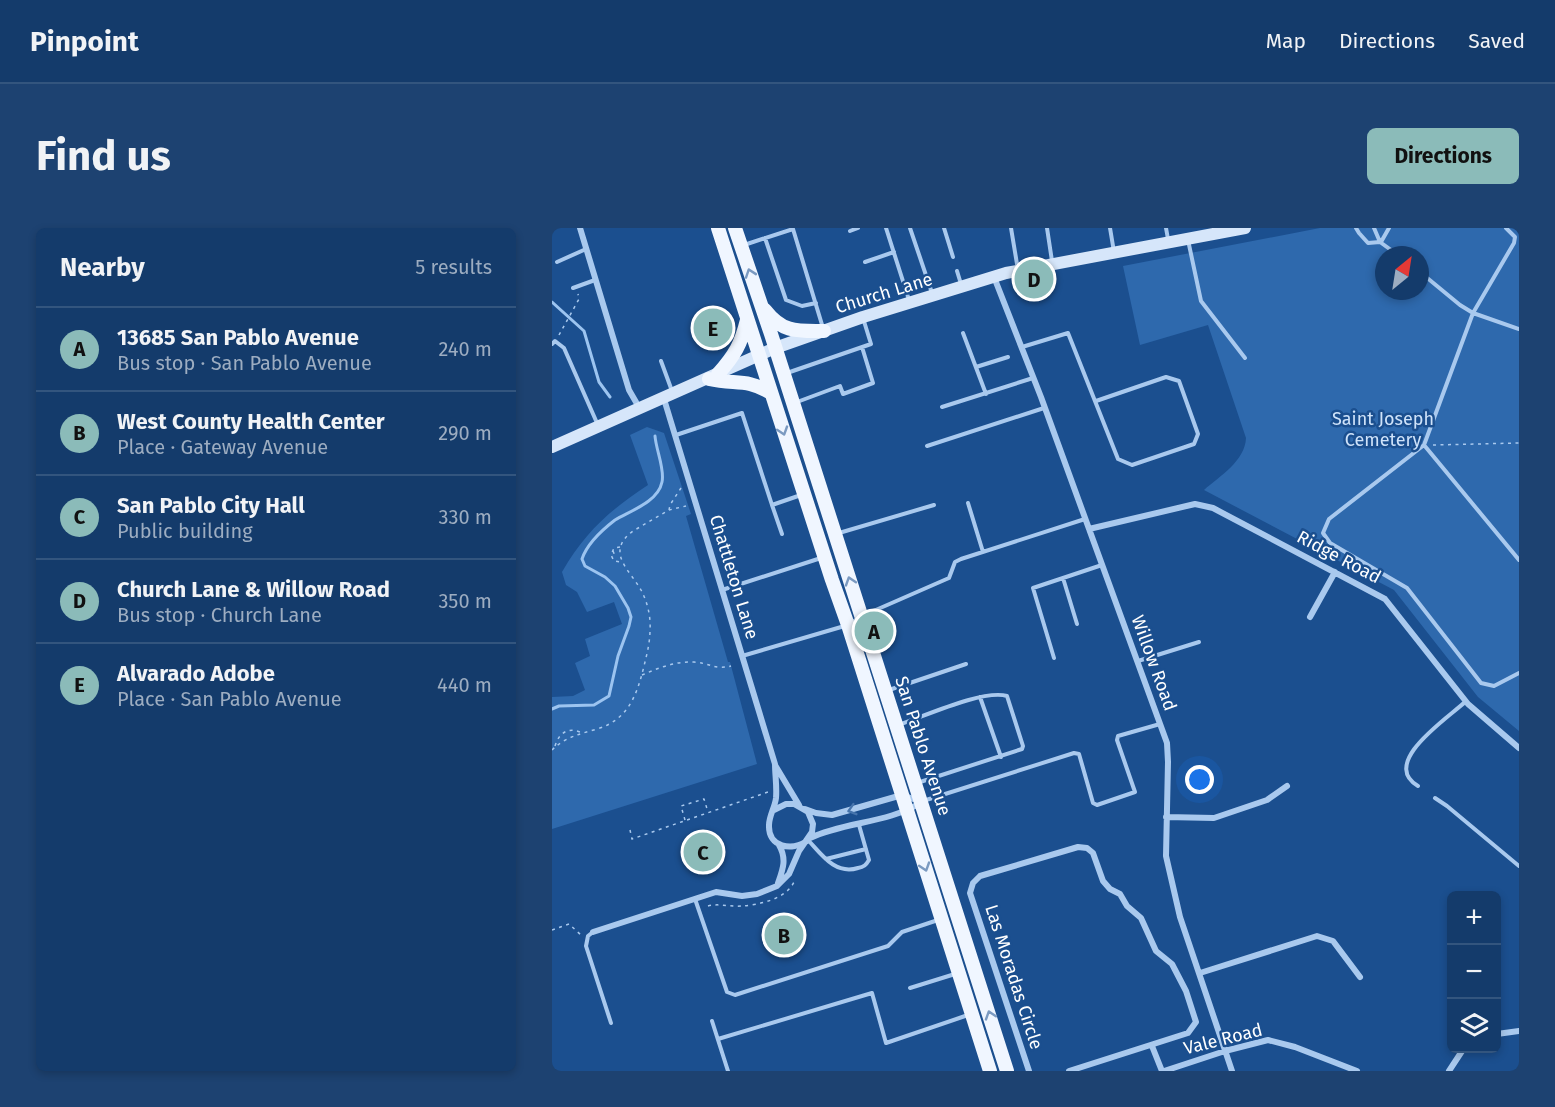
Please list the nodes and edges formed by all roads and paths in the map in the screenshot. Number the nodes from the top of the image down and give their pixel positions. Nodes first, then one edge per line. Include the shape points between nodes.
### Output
1 (580, 228) edge
2 (718, 228) edge
3 (724, 228) edge
4 (735, 228) edge
5 (858, 228) edge
6 (886, 228) edge
7 (910, 228) edge
8 (944, 228) edge
9 (1011, 228) edge
10 (1047, 228) edge
11 (1110, 228) edge
12 (1166, 228) edge
13 (1245, 228) edge
14 (1356, 228) edge
15 (1374, 228) edge
16 (1389, 228) edge
17 (1506, 228) edge
18 (850, 231) dead end
19 (1211, 231) edge
20 (765, 238) junction
21 (1188, 239) junction
22 (1380, 242) junction
23 (1168, 243) junction
24 (1386, 246) edge
25 (741, 247) junction
26 (587, 249) junction
27 (894, 252) junction
28 (1114, 253) junction
29 (953, 257) dead end
30 (557, 262) dead end
31 (865, 262) dead end
32 (1052, 264) junction
33 (1019, 270) junction
34 (957, 271) dead end
35 (994, 276) junction
36 (596, 279) junction
37 (1429, 279) edge
38 (962, 287) junction
39 (573, 288) dead end
40 (577, 292) dead end
41 (933, 297) junction
42 (816, 303) junction
43 (910, 304) junction
44 (762, 307) junction
45 (1473, 312) junction
46 (863, 317) junction
47 (747, 320) junction
48 (1519, 329) edge
49 (824, 331) junction
50 (963, 333) dead end
51 (554, 342) edge
52 (862, 347) junction
53 (1022, 347) junction
54 (776, 348) junction
55 (759, 355) junction
56 (1008, 357) dead end
57 (1245, 358) dead end
58 (661, 361) dead end
59 (976, 367) junction
60 (784, 374) junction
61 (714, 376) junction
62 (1034, 378) junction
63 (771, 393) junction
64 (986, 394) junction
65 (669, 397) junction
66 (1096, 401) junction
67 (793, 403) junction
68 (942, 407) dead end
69 (1044, 408) junction
70 (640, 409) junction
71 (599, 427) junction
72 (676, 435) junction
73 (1519, 443) edge
74 (1424, 445) junction
75 (927, 446) dead end
76 (552, 447) edge
77 (681, 488) dead end
78 (804, 495) junction
79 (968, 503) dead end
80 (772, 505) junction
81 (934, 505) dead end
82 (686, 506) dead end
83 (669, 510) junction
84 (1085, 519) junction
85 (1089, 529) junction
86 (782, 534) dead end
87 (837, 540) junction
88 (620, 547) junction
89 (612, 550) junction
90 (983, 552) junction
91 (615, 556) dead end
92 (824, 557) junction
93 (1519, 560) edge
94 (622, 562) junction
95 (1102, 565) junction
96 (1335, 572) junction
97 (1063, 578) junction
98 (722, 590) junction
99 (862, 616) junction
100 (1310, 617) dead end
101 (1077, 624) dead end
102 (848, 625) junction
103 (1199, 642) dead end
104 (742, 656) junction
105 (1054, 658) dead end
106 (1138, 661) junction
107 (966, 664) dead end
108 (731, 666) dead end
109 (1519, 673) edge
110 (642, 676) junction
111 (885, 691) junction
112 (980, 697) junction
113 (1466, 701) junction
114 (1161, 724) junction
115 (879, 725) junction
116 (897, 726) junction
117 (581, 732) junction
118 (555, 747) junction
119 (1519, 748) edge
120 (552, 750) edge
121 (1001, 757) junction
122 (775, 764) junction
123 (916, 784) junction
124 (1287, 786) dead end
125 (1418, 786) dead end
126 (769, 792) dead end
127 (902, 795) junction
128 (1435, 798) dead end
129 (922, 802) junction
130 (801, 807) junction
131 (774, 810) junction
132 (907, 812) junction
133 (709, 813) junction
134 (1166, 818) junction
135 (686, 820) junction
136 (859, 825) junction
137 (630, 830) dead end
138 (808, 840) junction
139 (777, 843) junction
140 (866, 849) junction
141 (826, 859) junction
142 (1519, 866) edge
143 (777, 886) junction
144 (694, 897) junction
145 (941, 919) junction
146 (552, 930) edge
147 (593, 932) joint
148 (587, 939) junction
149 (958, 973) junction
150 (1200, 973) junction
151 (1360, 977) dead end
152 (910, 988) dead end
153 (972, 1014) junction
154 (712, 1021) dead end
155 (611, 1023) dead end
156 (1519, 1031) edge
157 (1501, 1033) edge
158 (718, 1039) junction
159 (1152, 1046) junction
160 (1225, 1051) junction
161 (1461, 1053) edge
162 (728, 1071) edge
163 (990, 1071) edge
164 (1007, 1071) edge
165 (1029, 1071) edge
166 (1069, 1071) edge
167 (1163, 1071) edge
168 (1232, 1071) edge
169 (1357, 1071) edge
170 (1449, 1071) edge

1 - 26 street
2 - 47 main road, San Pablo Avenue
3 - 25 main road
4 - 25 main road, San Pablo Avenue
5 - 18 lane
6 - 27 lane
7 - 41 lane
8 - 29 lane
9 - 33 lane
10 - 32 lane
11 - 28 lane
12 - 23 lane
13 - 19 street, Church Lane
14 - 22 lane via 1368,243
15 - 22 lane
16 - 22 lane
17 - 45 lane via 1515,237 1515,243
19 - 21 street, Church Lane
20 - 25 lane
20 - 42 lane via 786,300 802,306
20 - 42 lane via 793,229
21 - 23 street, Church Lane
21 - 57 lane via 1201,301
22 - 24 lane
23 - 28 street, Church Lane
44 -> 25 main road, San Pablo Avenue
26 - 30 lane
26 - 36 street
27 - 31 lane
27 - 43 lane
28 - 32 street, Church Lane
32 - 33 street, Church Lane
33 - 35 street, Church Lane
34 - 38 lane
35 - 38 street, Church Lane
35 - 53 street, Willow Road
36 - 39 lane
36 - 70 street via 629,390
37 - 45 lane
38 - 41 street, Church Lane
40 - 51 path via 579,298
41 - 43 street, Church Lane
42 - 49 lane
43 - 46 street, Church Lane
44 - 49 main road via 774,322 786,328
44 - 54 main road, San Pablo Avenue
45 - 48 lane
45 - 74 lane
46 - 49 street, Church Lane
46 - 52 lane via 871,344
47 - 55 main road, San Pablo Avenue
47 - 61 main road via 734,357
49 - 54 street, Church Lane
50 - 59 lane
51 - 71 lane via 564,348 572,362
52 - 60 lane
52 - 67 lane via 873,383 843,394 840,386
53 - 62 street, Willow Road
53 - 66 lane via 1068,333
54 - 55 street, Church Lane
54 - 60 main road, San Pablo Avenue
55 - 61 street, Church Lane
55 - 63 main road, San Pablo Avenue
56 - 59 lane
58 - 65 lane
59 - 64 lane
60 - 67 main road, San Pablo Avenue
61 - 63 main road via 728,383 751,383
61 - 65 street, Church Lane
62 - 64 lane
62 - 69 street, Willow Road
63 -> 78 main road, San Pablo Avenue
64 - 68 lane
65 - 70 street, Church Lane
65 - 72 street, Chattleton Lane
66 - 66 lane via 1118,459 1132,465 1194,444 1198,434 1179,381 1166,377
67 - 87 main road, San Pablo Avenue
69 - 75 lane
69 - 84 street, Willow Road
70 - 71 street, Church Lane
71 - 76 street, Church Lane
72 - 80 lane via 742,413
72 - 98 street, Chattleton Lane
73 - 74 path
74 - 93 lane
74 - 109 lane via 1329,519 1323,533 1330,543 1407,588 1480,683 1494,686
77 - 83 path
78 - 80 lane
78 - 87 main road via 811,496 828,538 833,543
78 - 92 main road, San Pablo Avenue
79 - 90 lane
80 - 86 lane
81 - 87 lane
82 - 83 path
83 - 88 path via 628,535
84 - 85 street, Willow Road
84 - 90 lane
85 - 95 street, Willow Road
85 - 96 street, Ridge Road via 1195,504 1213,508
99 -> 87 main road, San Pablo Avenue
88 - 89 path
88 - 94 path
89 - 91 path
89 - 94 path via 614,561
90 - 99 lane via 955,562 949,578 940,583
92 - 98 lane
92 - 102 main road, San Pablo Avenue
94 - 110 path via 642,592 650,618
95 - 97 lane
95 - 106 street, Willow Road
96 - 100 street
96 - 113 street, Ridge Road via 1385,599
97 - 101 lane
97 - 105 lane via 1033,588
98 - 104 street, Chattleton Lane
99 - 102 lane
99 - 111 main road, San Pablo Avenue
102 - 104 lane
102 - 115 main road, San Pablo Avenue
103 - 106 lane
104 - 122 street, Chattleton Lane
106 - 114 street, Willow Road
107 - 111 lane
108 - 110 path via 715,668 690,662
110 - 117 path via 635,698 621,717 598,729
111 - 116 main road, San Pablo Avenue
112 - 116 lane
112 - 121 lane
112 - 121 lane via 1007,696 1023,746 1022,750
113 - 119 street, Ridge Road
113 - 125 lane via 1421,740 1407,762 1406,774
114 - 129 lane via 1118,736 1116,740 1135,792 1097,805 1093,803 1079,754 1074,753
114 - 134 street, Willow Road via 1167,742
115 - 116 lane
115 - 127 main road, San Pablo Avenue
116 - 123 main road, San Pablo Avenue
117 - 118 path
117 - 118 path via 566,731
118 - 120 path
121 - 123 lane
122 - 130 street, Chattleton Lane
122 - 131 street, Chattleton Lane
123 - 129 main road, San Pablo Avenue
124 - 134 street via 1267,800 1214,818
126 - 133 path
127 - 129 street
127 -> 130 street via 832,815
127 - 132 main road, San Pablo Avenue
128 - 142 lane
129 - 132 street
164 -> 129 main road, San Pablo Avenue
130 - 131 street via 786,804
130 - 138 street via 813,824
131 - 139 street via 770,832
132 - 136 street
132 -> 145 main road, San Pablo Avenue
133 - 135 path
133 - 135 path via 704,799 681,807
134 - 150 street, Willow Road via 1166,856 1180,917
135 - 137 path via 632,839
136 - 138 street via 829,829
136 - 140 lane
138 - 139 street via 792,848
138 - 141 lane
138 - 143 street via 789,874
139 - 143 street via 784,857
140 - 141 lane
140 - 141 lane via 869,860 856,869 841,870
143 - 144 street via 742,896 716,892
144 - 145 lane via 727,992 735,995 888,946 902,932
144 - 147 street
145 - 149 main road, San Pablo Avenue
146 - 148 path via 569,924
147 - 148 lane
148 - 155 lane
149 - 152 lane
149 - 153 main road, San Pablo Avenue
150 - 151 street via 1317,936 1333,941
150 - 160 street, Willow Road
153 - 158 lane via 885,1042 872,993
153 - 163 main road, San Pablo Avenue
154 - 158 lane
156 - 157 street
158 - 162 lane
159 - 165 street, Las Moradas Circle via 1188,1033 1196,1022 1186,991 1172,964 1156,951 1141,918 1103,881 1093,853 1078,847 980,876 970,893
159 - 166 street, Las Moradas Circle
159 - 167 street
160 - 167 street, Vale Road
160 - 168 street, Willow Road
160 - 169 street, Vale Road via 1268,1040
161 - 170 street

